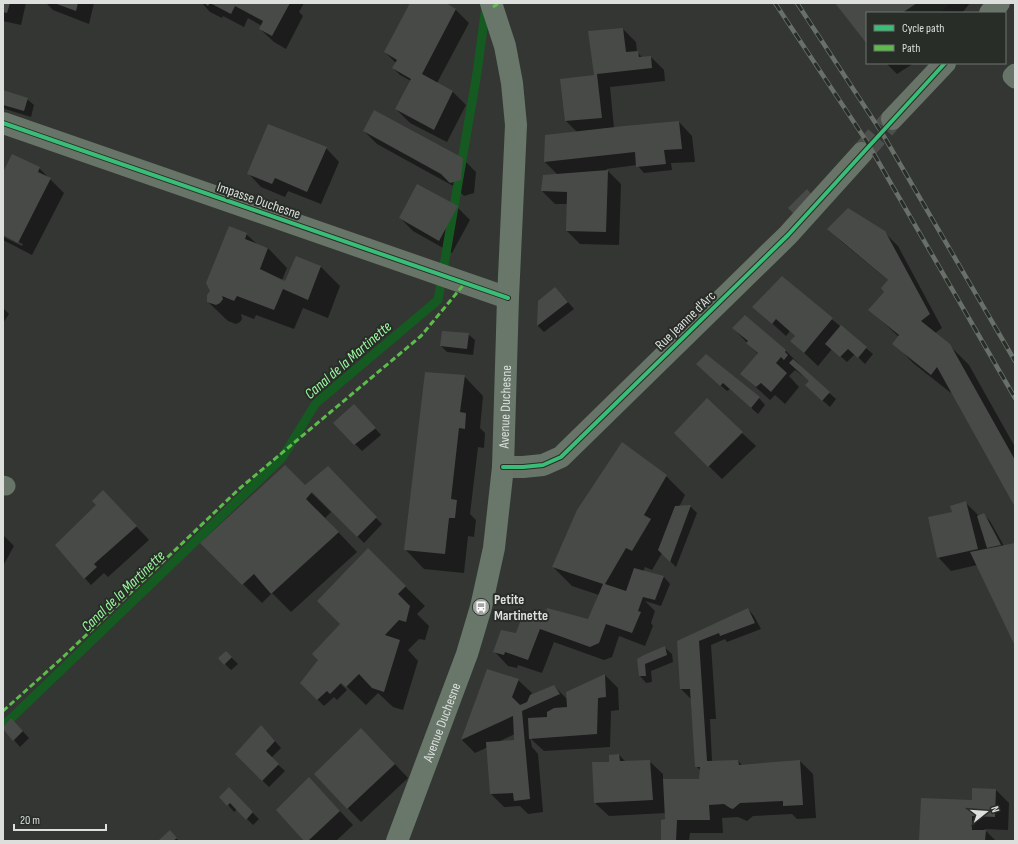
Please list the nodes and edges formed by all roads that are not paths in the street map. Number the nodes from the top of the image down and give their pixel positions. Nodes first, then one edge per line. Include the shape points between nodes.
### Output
1 (999, 3) edge
2 (494, 4) edge
3 (991, 12) edge
4 (944, 64) edge
5 (1015, 73) edge
6 (1015, 79) edge
7 (892, 119) tunnel mouth
8 (3, 123) edge
9 (862, 153) tunnel mouth
10 (508, 298) junction
11 (503, 468) junction
12 (397, 841) edge

1 - 3 street
2 - 10 main road, Avenue Duchesne via 512,84 516,125
4 - 7 street
5 - 6 lane via 1012,76
8 - 10 street, Impasse Duchesne
9 - 11 street, Rue Jeanne d'Arc via 788,235 561,457 543,465
10 - 11 main road, Avenue Duchesne
11 - 12 main road, Avenue Duchesne via 494,548 480,607 466,654

